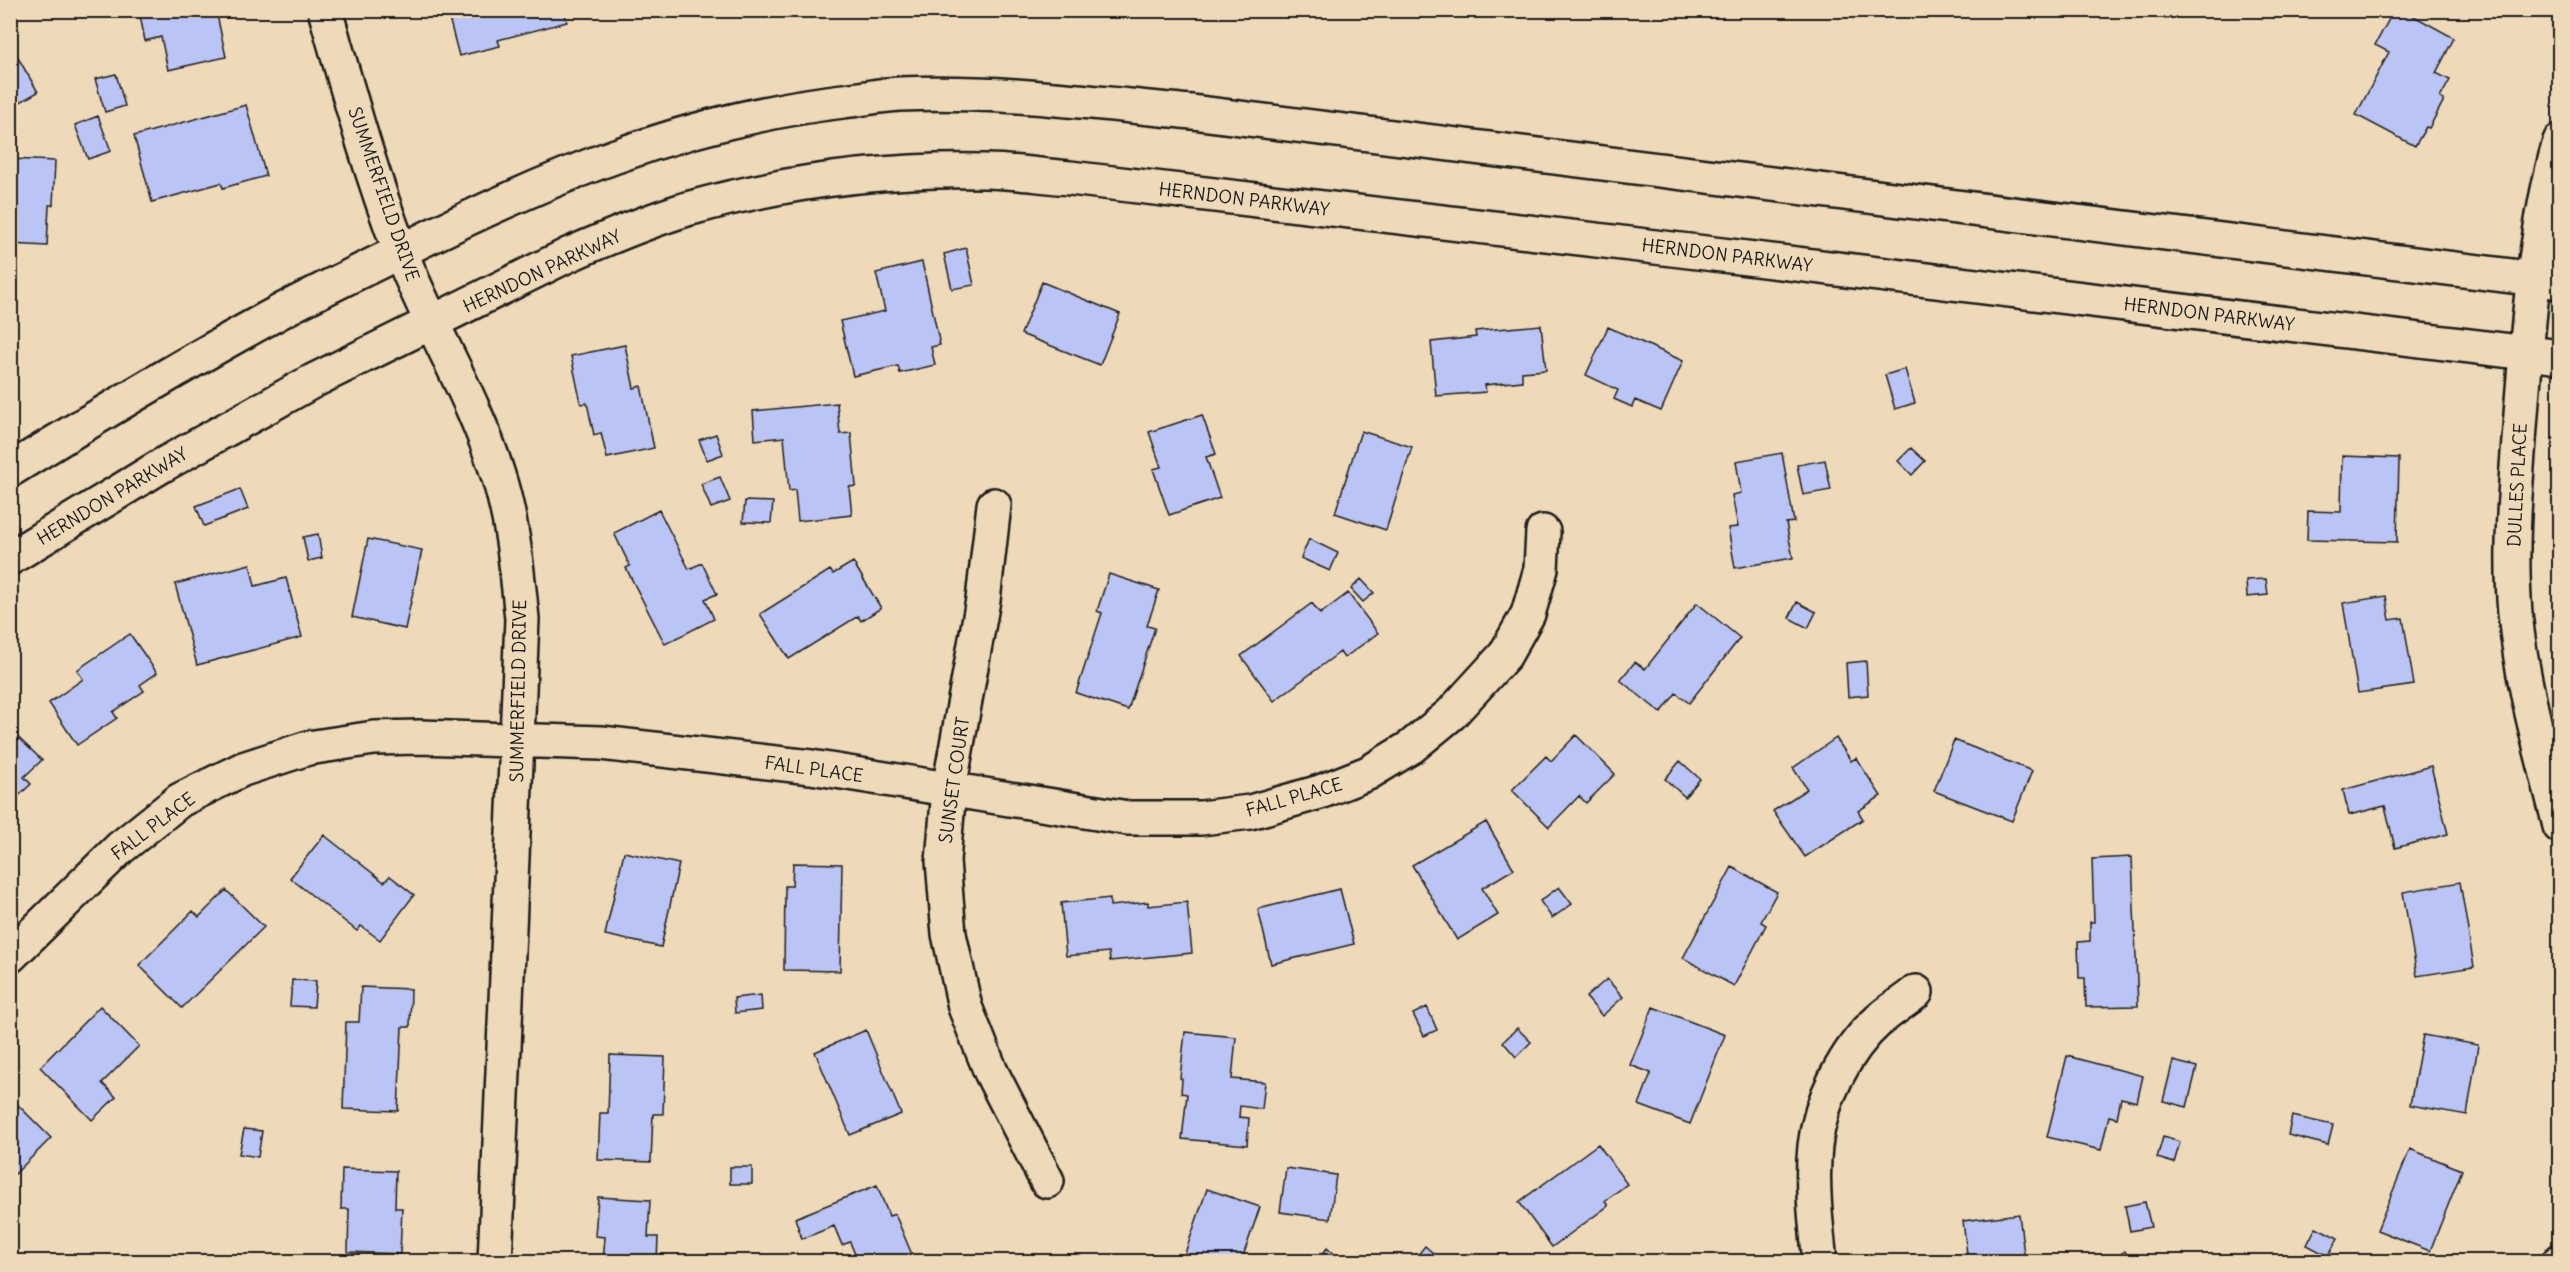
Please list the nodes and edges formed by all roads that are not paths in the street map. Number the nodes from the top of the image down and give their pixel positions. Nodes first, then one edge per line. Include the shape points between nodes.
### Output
1 (325, 10) edge
2 (2559, 141) edge
3 (400, 251) junction
4 (2547, 281) edge
5 (433, 324) junction
6 (2526, 353) junction
7 (2559, 357) edge
8 (10, 470) edge
9 (994, 505) dead end
10 (1543, 532) dead end
11 (10, 558) edge
12 (518, 740) junction
13 (949, 789) junction
14 (2559, 826) edge
15 (10, 956) edge
16 (1916, 992) dead end
17 (1047, 1181) dead end
18 (495, 1262) edge
19 (1820, 1262) edge

1 - 3 main road, SUMMERFIELD DRIVE
2 - 4 main road, DULLES PLACE via 2550,174
3 - 4 main road via 483,209 608,157 753,115 898,94 970,94 1192,112
3 - 5 main road, SUMMERFIELD DRIVE
3 - 8 main road via 286,308
4 - 6 main road, DULLES PLACE
5 - 6 main road, HERNDON PARKWAY via 568,255 687,209 847,178 985,171 1689,250
5 - 11 main road, HERNDON PARKWAY via 313,381 161,466
5 - 12 main road, SUMMERFIELD DRIVE via 498,475 515,547 522,619
6 - 7 main road, HERNDON PARKWAY
6 - 14 main road, DULLES PLACE via 2512,522 2516,614 2528,694
9 - 13 main road, SUNSET COURT via 983,600
10 - 13 main road, FALL PLACE via 1541,569 1528,614 1505,655 1451,714 1411,747 1368,773 1260,809 1201,818 1128,818
12 - 13 main road, FALL PLACE via 624,746 811,767
12 - 15 main road, FALL PLACE via 374,738 308,748 243,769 180,800 120,848
12 - 18 main road, SUMMERFIELD DRIVE
13 - 17 main road, SUNSET COURT via 943,861 949,934 965,1007 991,1072
16 - 19 main road via 1870,1030 1847,1058 1827,1099 1815,1145

